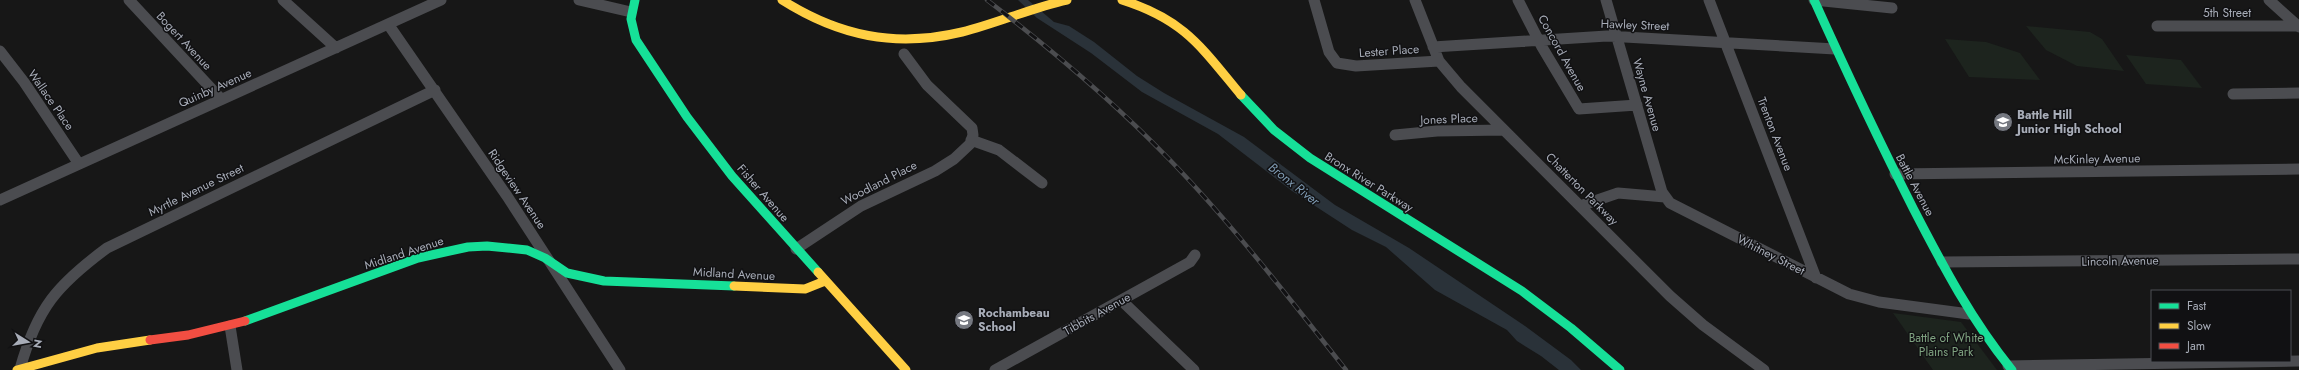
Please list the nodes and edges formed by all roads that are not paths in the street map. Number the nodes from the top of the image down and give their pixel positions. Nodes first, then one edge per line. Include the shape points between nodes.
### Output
1 (130, 0) edge
2 (300, 0) edge
3 (441, 0) edge
4 (579, 0) edge
5 (635, 0) edge
6 (782, 0) edge
7 (796, 0) edge
8 (1039, 0) edge
9 (1066, 0) edge
10 (1122, 0) edge
11 (1314, 0) edge
12 (1415, 0) edge
13 (1518, 0) edge
14 (1606, 0) edge
15 (1709, 0) edge
16 (1814, 0) edge
17 (2269, 0) edge
18 (286, 2) edge
19 (1892, 8) dead end
20 (631, 12) junction
21 (388, 24) junction
22 (2157, 26) dead end
23 (2298, 26) edge
24 (952, 31) junction
25 (1616, 37) junction
26 (1208, 40) dead end
27 (1539, 40) junction
28 (1726, 43) junction
29 (1434, 47) junction
30 (336, 48) junction
31 (1835, 49) junction
32 (0, 51) edge
33 (904, 54) dead end
34 (1439, 61) junction
35 (435, 90) junction
36 (2299, 93) edge
37 (2233, 94) dead end
38 (221, 99) junction
39 (1637, 105) junction
40 (1504, 130) junction
41 (1395, 135) dead end
42 (971, 140) junction
43 (79, 164) junction
44 (2299, 169) edge
45 (1895, 174) junction
46 (1042, 183) dead end
47 (1665, 197) junction
48 (0, 200) edge
49 (1580, 206) junction
50 (1467, 245) dead end
51 (796, 249) junction
52 (1195, 255) dead end
53 (2299, 259) edge
54 (550, 262) junction
55 (1942, 262) junction
56 (1816, 278) junction
57 (825, 281) junction
58 (1122, 301) junction
59 (1969, 314) junction
60 (230, 326) junction
61 (2258, 362) edge
62 (2010, 368) edge
63 (19, 369) edge
64 (237, 370) edge
65 (620, 370) edge
66 (906, 370) edge
67 (995, 370) edge
68 (1194, 370) edge
69 (1620, 370) edge
70 (1764, 370) edge

1 - 38 street, Bogert Avenue
2 - 18 street
3 - 21 street, Quinby Avenue
4 - 20 street
5 - 20 main road
6 - 24 main road via 815,21 863,36 908,40
7 - 24 main road via 830,18 877,31
8 - 24 main road
9 - 24 main road
10 - 69 main road, Bronx River Parkway via 1149,7 1178,23 1195,39 1250,107 1293,146 1319,165 1522,291
11 - 34 street, Lester Place via 1331,58 1341,65
12 - 29 street, Chatterton Parkway
13 - 27 street, Concord Avenue
14 - 25 street, Wayne Avenue
15 - 28 street, Trenton Avenue
16 - 19 street
16 - 31 main road, Battle Avenue
17 - 23 street
18 - 30 street
20 - 51 main road, Fisher Avenue via 633,31 639,46 686,117 732,176
21 - 30 street, Quinby Avenue
21 - 35 street, Ridgeview Avenue
22 - 23 street, 5th Street
25 - 27 street, Hawley Street
25 - 28 street, Hawley Street
25 - 39 street, Wayne Avenue
26 - 50 main road, Bronx River Parkway via 1255,98 1301,141
27 - 29 street, Hawley Street
27 - 39 street, Concord Avenue via 1579,109
28 - 31 street, Hawley Street
28 - 56 street, Trenton Avenue
29 - 34 street, Chatterton Parkway
30 - 38 street, Quinby Avenue
31 - 45 main road, Battle Avenue
32 - 43 street, Wallace Place
33 - 42 street via 911,69 927,87 972,128
34 - 40 street, Chatterton Parkway via 1460,87
35 - 54 street, Ridgeview Avenue
35 - 63 street, Myrtle Avenue Street via 107,248 77,270 42,308 29,336
36 - 37 street
38 - 43 street, Quinby Avenue
39 - 47 street, Wayne Avenue
40 - 41 street, Jones Place via 1437,131
40 - 49 street, Chatterton Parkway
42 - 46 street via 1000,150
42 - 51 street, Woodland Place via 961,153 944,165 865,203
43 - 48 street, Quinby Avenue
44 - 45 street, McKinley Avenue
45 - 55 main road, Battle Avenue
47 - 49 street via 1618,193
47 - 56 street, Whitney Street via 1676,206
49 - 70 street, Chatterton Parkway via 1681,306
51 - 57 main road, Fisher Avenue
52 - 58 street, Tibbits Avenue via 1190,262
53 - 55 street, Lincoln Avenue
54 - 57 main road, Midland Avenue via 567,273 618,282 805,289
54 - 60 main road, Midland Avenue via 536,253 514,248 487,246 443,251
54 - 65 street, Ridgeview Avenue
55 - 59 main road, Battle Avenue
56 - 59 street, Whitney Street via 1839,290 1869,300
57 - 66 main road, Fisher Avenue
58 - 67 street, Tibbits Avenue
58 - 68 street
59 - 62 main road, Battle Avenue
60 - 63 main road, Midland Avenue via 188,335 97,348
60 - 64 street
61 - 62 street

